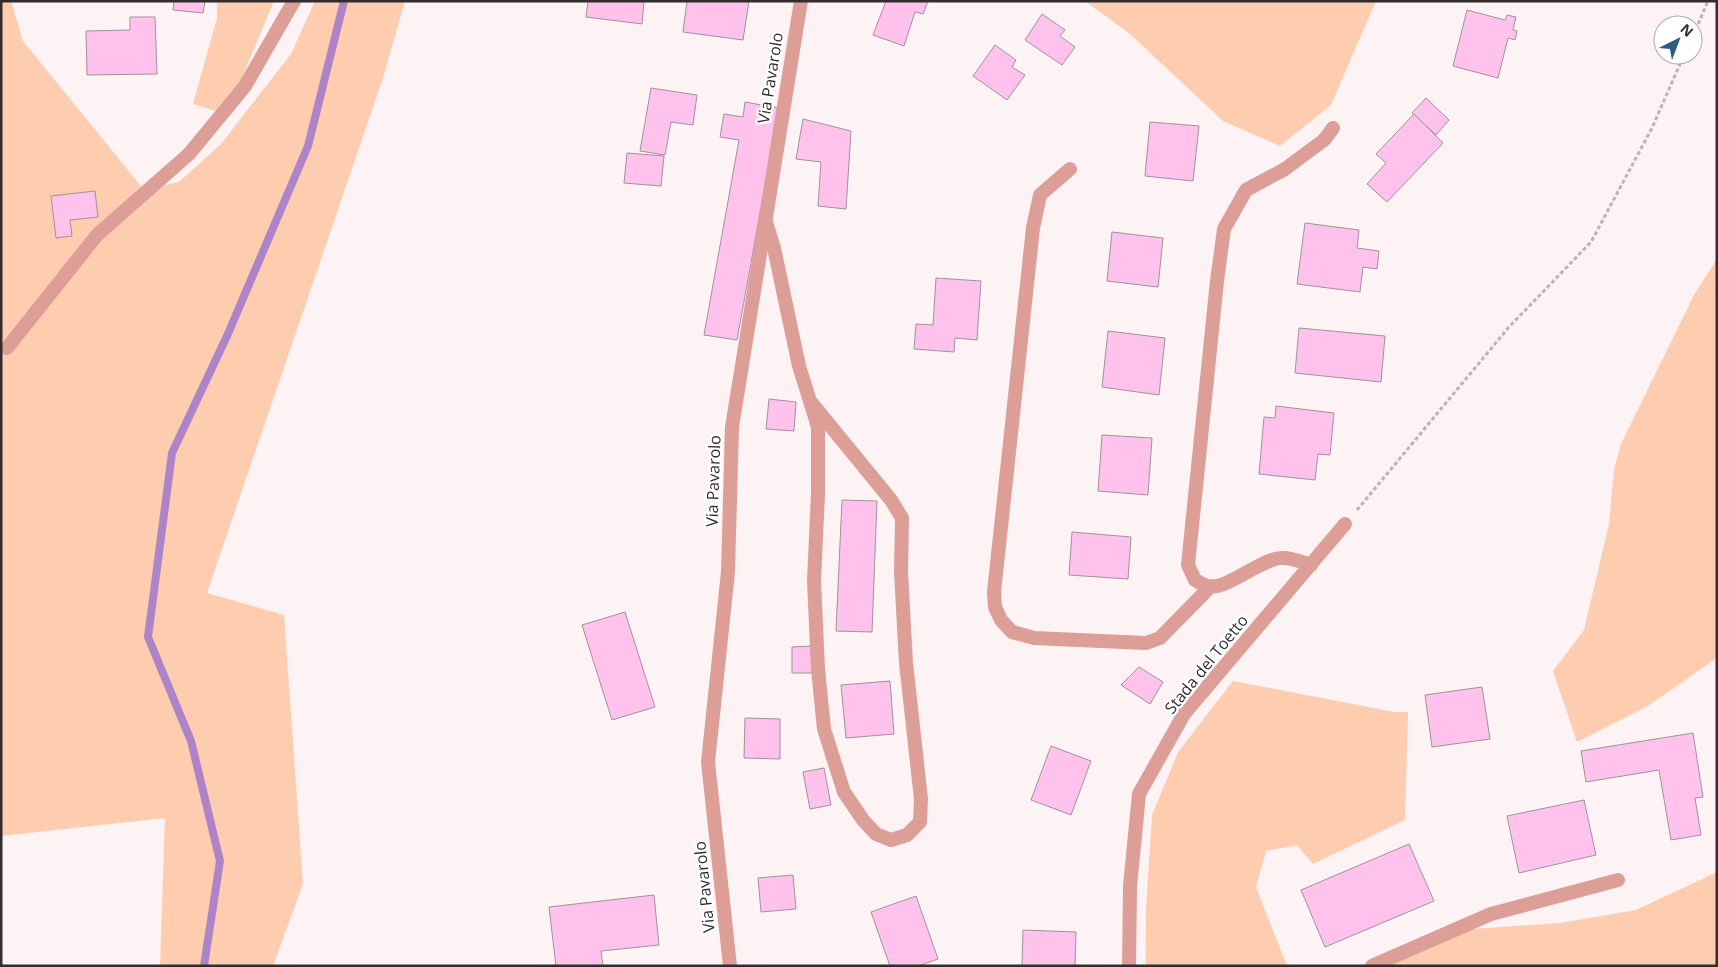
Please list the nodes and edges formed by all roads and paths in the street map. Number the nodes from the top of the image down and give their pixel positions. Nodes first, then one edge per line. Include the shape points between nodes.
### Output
1 (294, 1) edge
2 (801, 1) edge
3 (1708, 1) edge
4 (1702, 15) edge
5 (1680, 65) edge
6 (1333, 128) dead end
7 (1070, 169) dead end
8 (765, 219) junction
9 (7, 348) dead end
10 (810, 401) junction
11 (1345, 524) joint
12 (1311, 565) junction
13 (1210, 587) junction
14 (1618, 880) dead end
15 (730, 966) edge
16 (1129, 966) edge
17 (1372, 966) edge

1 - 9 street via 245,86 189,154 97,235
2 - 8 street, Via Pavarolo
3 - 4 path
5 - 11 path via 1652,128 1591,242 1509,327
6 - 13 street via 1324,140 1285,169 1246,190 1224,229 1188,565 1195,580
7 - 13 street via 1040,195 1033,228 995,607 1012,632 1034,638 1146,643 1160,638
8 - 10 street
8 - 15 street, Via Pavarolo via 732,427 728,572 708,762
10 - 10 street via 902,518 906,663 921,799 920,822 906,836 891,840 876,834 844,792 824,729 814,581 818,427
11 - 12 street, Stada del Toetto
12 - 13 street via 1280,558 1230,582
12 - 16 street, Stada del Toetto via 1184,714 1139,794 1130,886
14 - 17 street via 1491,914

